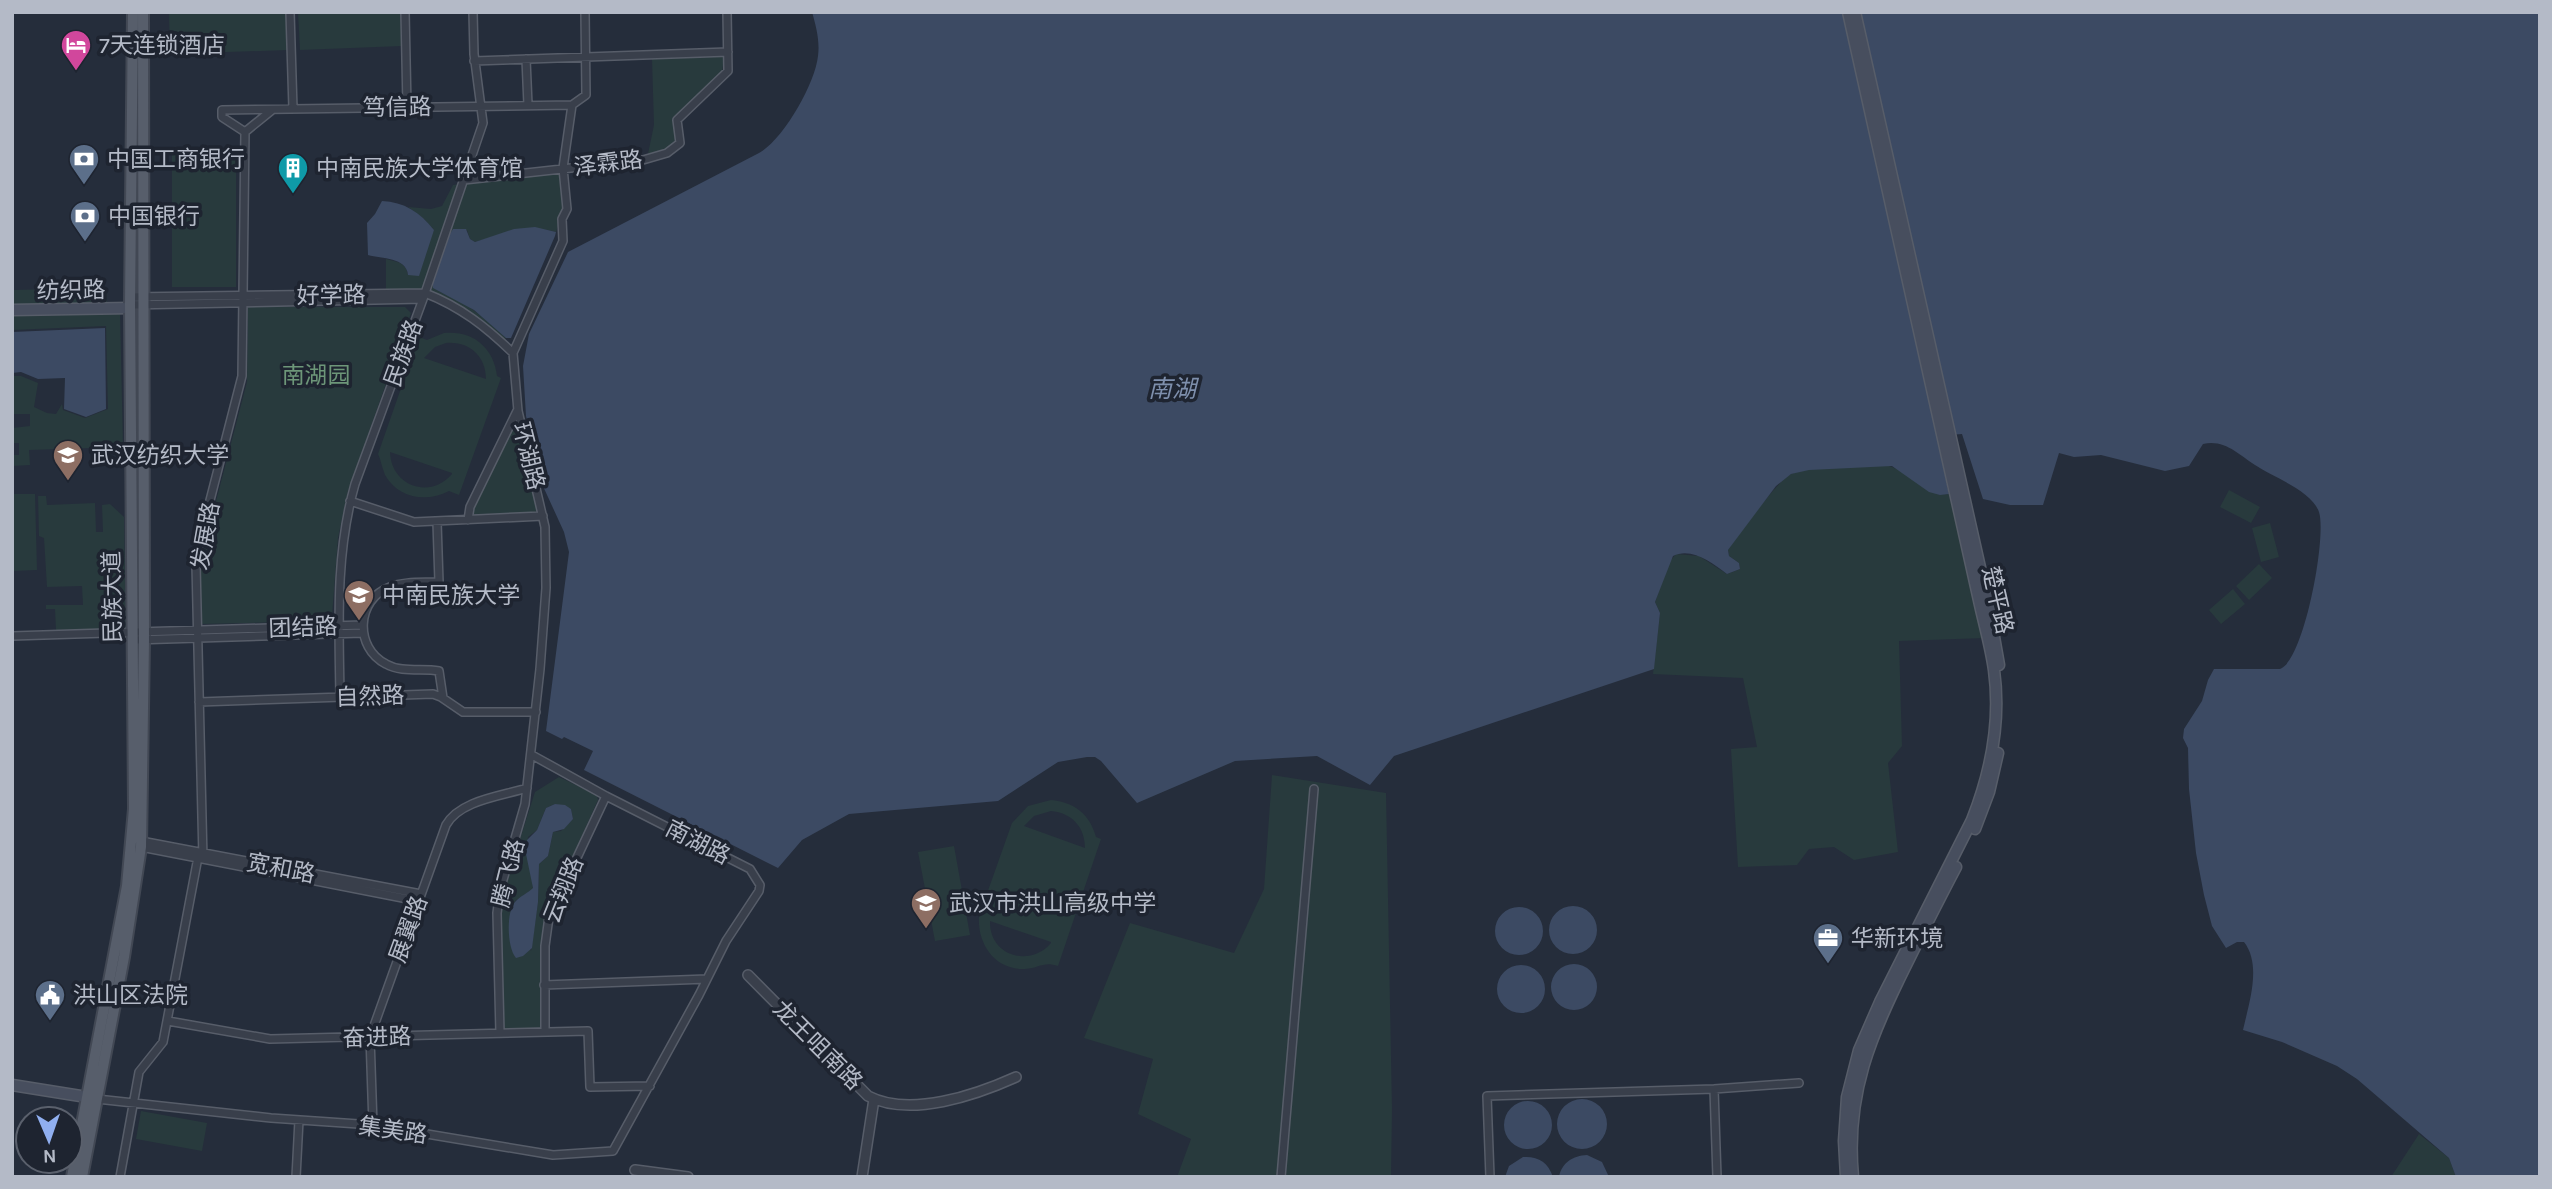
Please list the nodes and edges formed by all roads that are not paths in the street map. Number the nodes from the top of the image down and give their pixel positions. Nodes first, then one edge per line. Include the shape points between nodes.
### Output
1 (133, 12) edge
2 (143, 12) edge
3 (290, 12) edge
4 (405, 12) edge
5 (473, 12) edge
6 (585, 12) edge
7 (727, 12) edge
8 (1848, 12) edge
9 (1855, 12) edge
10 (728, 52) junction
11 (585, 57) junction
12 (526, 59) junction
13 (474, 61) junction
14 (528, 105) junction
15 (572, 105) junction
16 (482, 106) junction
17 (407, 107) junction
18 (272, 109) junction
19 (293, 109) junction
20 (245, 132) junction
21 (563, 168) junction
22 (464, 180) junction
23 (424, 296) junction
24 (242, 299) junction
25 (142, 301) junction
26 (130, 303) junction
27 (12, 310) edge
28 (513, 354) junction
29 (518, 411) junction
30 (350, 500) junction
31 (544, 516) junction
32 (468, 520) junction
33 (437, 522) junction
34 (1974, 560) junction
35 (362, 629) junction
36 (339, 630) junction
37 (197, 634) junction
38 (12, 636) edge
39 (139, 637) junction
40 (340, 697) junction
41 (443, 698) junction
42 (199, 702) junction
43 (536, 712) junction
44 (531, 755) junction
45 (527, 788) junction
46 (1314, 789) dead end
47 (606, 796) junction
48 (141, 844) junction
49 (201, 855) junction
50 (420, 897) junction
51 (748, 975) dead end
52 (707, 979) junction
53 (544, 985) junction
54 (168, 1021) junction
55 (545, 1032) junction
56 (500, 1033) junction
57 (370, 1037) junction
58 (1016, 1077) dead end
59 (1800, 1083) dead end
60 (12, 1085) edge
61 (650, 1086) junction
62 (1714, 1089) junction
63 (93, 1098) junction
64 (874, 1099) junction
65 (134, 1103) junction
66 (299, 1119) junction
67 (373, 1125) junction
68 (635, 1170) dead end
69 (72, 1177) edge
70 (82, 1177) edge
71 (120, 1177) edge
72 (296, 1177) edge
73 (688, 1177) edge
74 (862, 1177) edge
75 (1281, 1177) edge
76 (1490, 1177) edge
77 (1717, 1177) edge
78 (1846, 1177) edge
79 (1853, 1177) edge

1 - 26 main road, 民族大道
2 - 25 main road, 民族大道
3 - 19 street
4 - 17 street
5 - 13 street, 民族路
6 - 11 street
7 - 10 street, 泽霖路
8 - 34 main road, 楚平路
9 - 34 main road, 楚平路
10 - 11 street
10 - 21 street, 泽霖路 via 727,73 677,120 680,143 667,153 643,160
11 - 12 street
11 - 15 street, 环湖路 via 586,95
12 - 13 street
12 - 14 street
13 - 16 street, 民族路
14 - 15 street, 笃信路
14 - 16 street, 笃信路
15 - 21 street, 环湖路
16 - 17 street, 笃信路
16 - 22 street, 民族路 via 483,123
17 - 19 street, 笃信路
18 - 19 street, 笃信路
18 - 20 street
18 - 20 street, 笃信路 via 222,110 222,117
20 - 24 street, 发展路
21 - 22 street, 泽霖路
21 - 28 street, 环湖路 via 568,209 562,218 563,241
22 - 23 street, 民族路
23 - 24 street, 好学路
23 - 28 street, 好学路 via 474,318
23 - 30 street, 民族路
24 - 25 street, 好学路
24 - 37 street, 发展路 via 241,383 197,557
25 - 26 street, 好学路
25 - 39 main road, 民族大道
26 - 27 main road, 纺织路
26 - 39 main road, 民族大道
28 - 29 street, 环湖路
29 - 31 street, 环湖路
29 - 32 street via 470,507
30 - 33 street via 406,520
30 - 36 street, 民族路 via 340,567
31 - 32 street
31 - 43 street, 环湖路 via 546,588
32 - 33 street
33 - 35 street via 439,582 384,589 370,604
34 - 78 main road, 楚平路 via 1994,670 1992,753 1972,820 1859,1051 1847,1097
34 - 79 main road, 楚平路 via 2001,680 1996,767 1978,822 1887,1004 1862,1066 1851,1128
35 - 36 street, 团结路
35 - 41 street via 371,651 387,665 439,671
36 - 37 street, 团结路
36 - 40 street, 民族路
37 - 39 street, 团结路
37 - 42 street, 发展路
38 - 39 street, 团结路
39 - 48 main road, 民族大道
39 - 63 main road, 民族大道 via 130,867
40 - 41 street, 自然路 via 433,694
40 - 42 street, 自然路
41 - 43 street, 自然路 via 463,712
42 - 49 street, 发展路
43 - 44 street, 环湖路
44 - 45 street, 腾飞路
44 - 47 street, 南湖路
45 - 50 street, 展翼路 via 469,806 450,818
45 - 56 street, 腾飞路 via 497,913
46 - 75 street
47 - 52 street, 南湖路 via 754,873 759,891
47 - 53 street, 云翔路 via 551,909
48 - 49 street, 宽和路
48 - 63 main road, 民族大道
49 - 50 street, 宽和路
49 - 54 street, 发展路
50 - 57 street, 展翼路
51 - 64 street, 龙王咀南路
52 - 53 street
52 - 61 street, 南湖路
53 - 55 street, 云翔路
54 - 57 street, 奋进路 via 261,1039
54 - 65 street, 发展路 via 163,1042 139,1072
55 - 56 street, 奋进路
55 - 61 street, 奋进路 via 588,1031 590,1087
56 - 57 street, 奋进路
57 - 67 street, 展翼路
58 - 64 street, 龙王咀南路 via 948,1101 900,1104
59 - 62 street
60 - 63 main road
61 - 67 street, 集美路 via 613,1152 553,1155
62 - 76 street via 1488,1096
62 - 77 street
63 - 65 street, 集美路
63 - 69 main road, 民族大道
63 - 70 main road, 民族大道
64 - 74 street
65 - 66 street, 集美路
65 - 71 street, 发展路
66 - 67 street, 集美路
66 - 72 street
68 - 73 street

